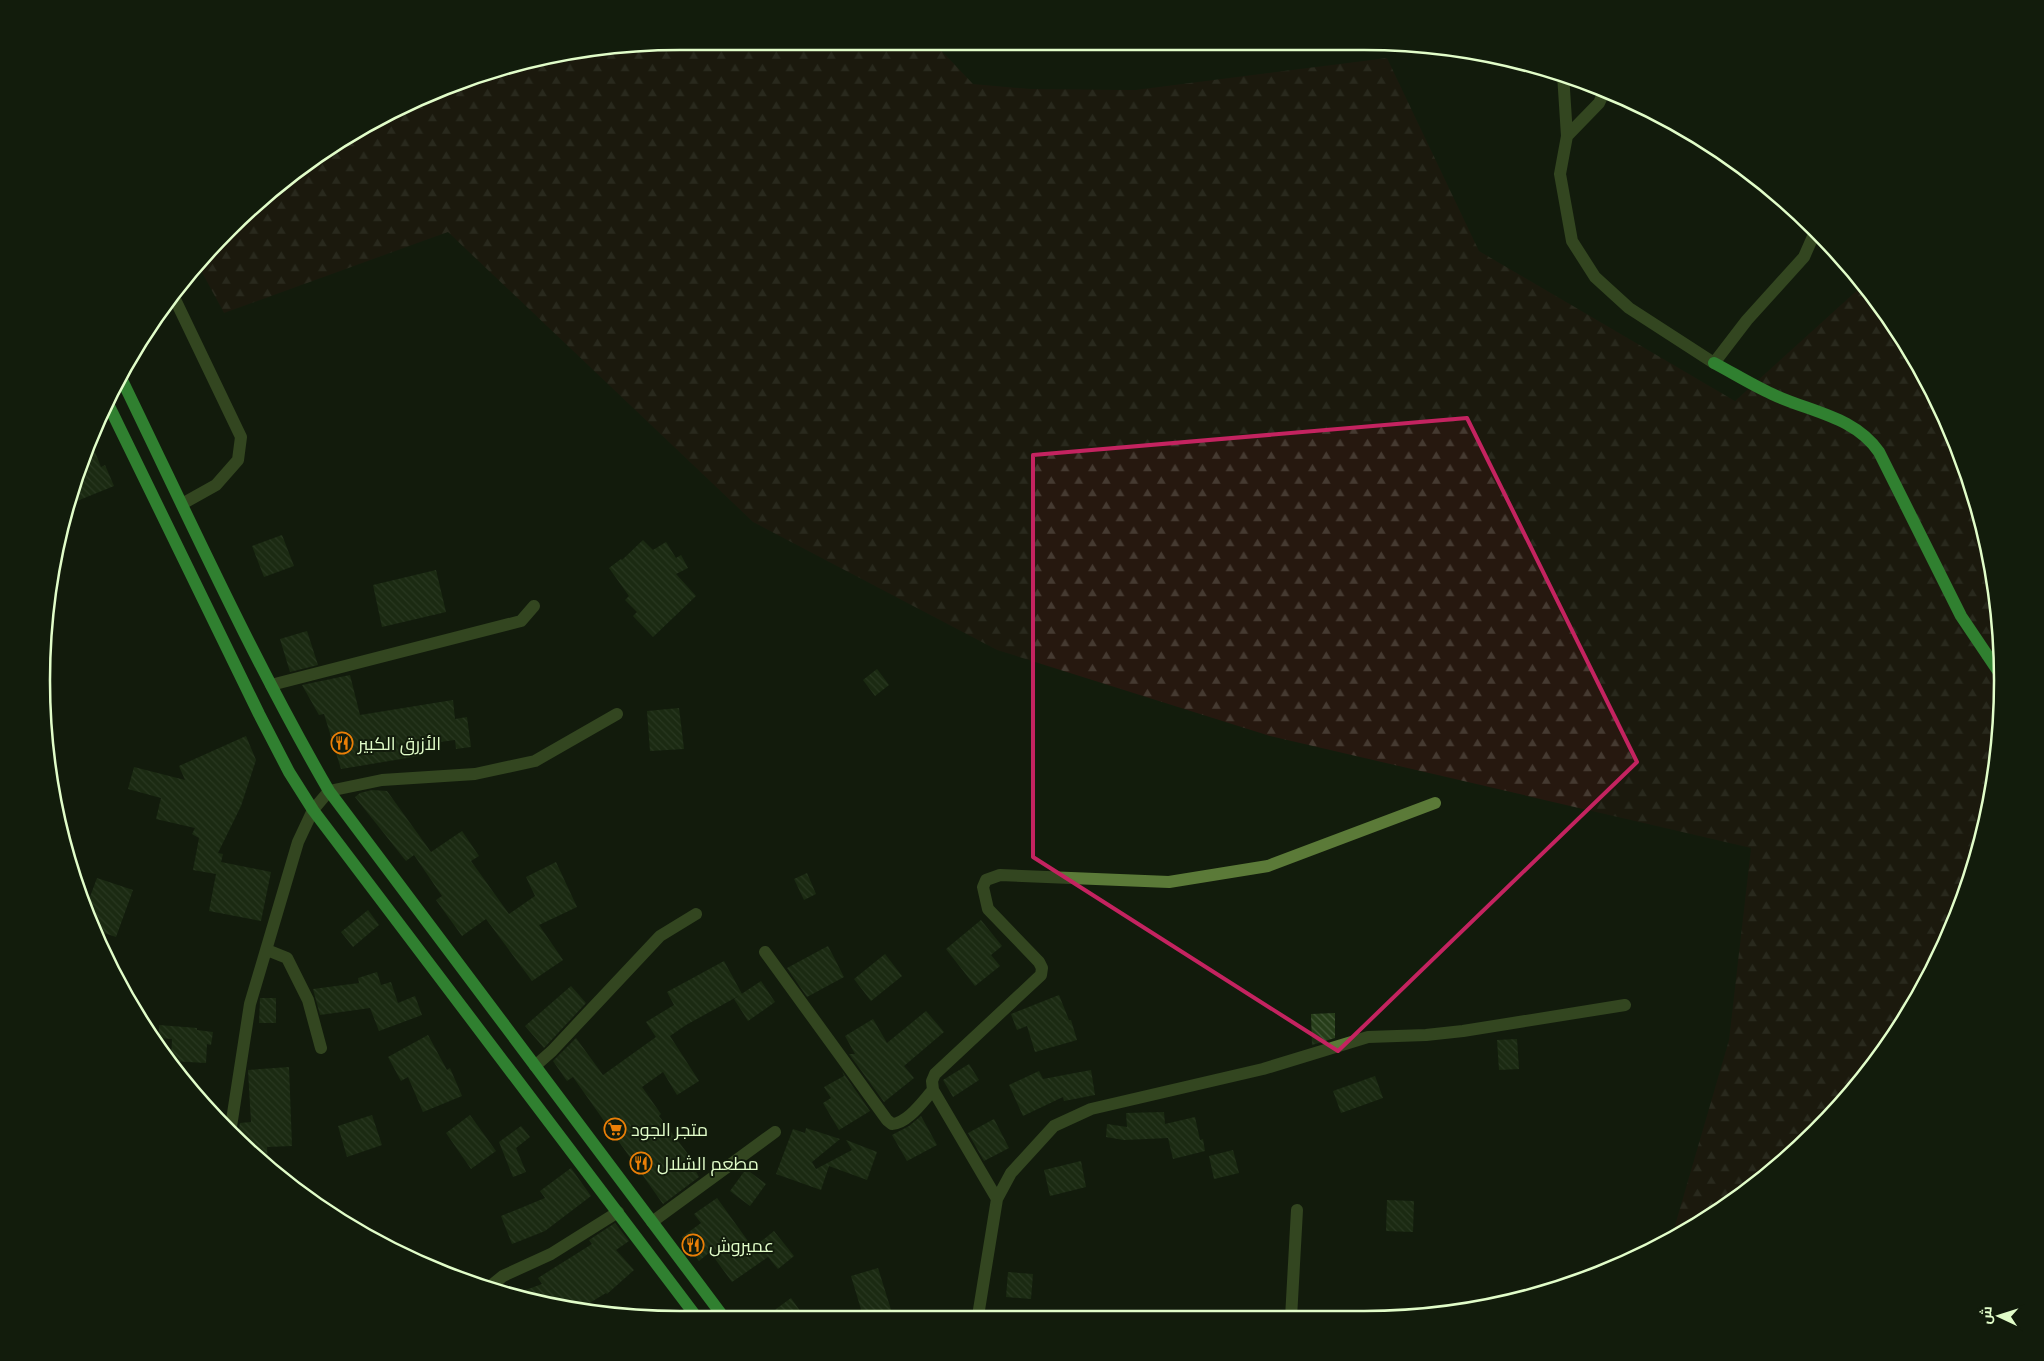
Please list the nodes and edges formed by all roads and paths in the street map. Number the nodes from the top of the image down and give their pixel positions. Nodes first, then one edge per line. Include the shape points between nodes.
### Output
1 (1564, 82) edge
2 (1602, 97) edge
3 (1567, 136) junction
4 (1812, 238) edge
5 (176, 302) edge
6 (1714, 363) junction
7 (124, 384) edge
8 (111, 410) edge
9 (182, 504) junction
10 (534, 606) dead end
11 (1994, 665) edge
12 (271, 685) junction
13 (617, 714) dead end
14 (329, 791) junction
15 (1435, 803) dead end
16 (313, 810) junction
17 (696, 914) dead end
18 (267, 950) junction
19 (765, 952) dead end
20 (1625, 1005) dead end
21 (321, 1048) dead end
22 (535, 1066) junction
23 (933, 1090) junction
24 (232, 1123) edge
25 (775, 1132) dead end
26 (997, 1199) junction
27 (1297, 1210) dead end
28 (618, 1212) junction
29 (652, 1222) junction
30 (494, 1283) edge
31 (692, 1311) edge
32 (719, 1311) edge
33 (979, 1311) edge
34 (1291, 1311) edge

1 - 3 street
2 - 3 street
3 - 6 street via 1560,174 1564,208 1572,241 1594,276 1628,308
4 - 6 street via 1804,257 1747,320
5 - 9 street via 241,437 238,460 222,479
6 - 11 main road via 1772,394 1847,423 1872,442 1961,616
7 - 9 main road
8 - 16 main road via 259,714
9 - 12 main road
10 - 12 street via 521,622
12 - 14 main road
13 - 14 street via 535,761 475,774 382,780
14 - 16 street
14 - 22 main road
15 - 23 street via 1268,866 1169,882 1000,875 986,880 988,909 1039,962 1041,975 935,1074
16 - 18 street via 298,842
16 - 28 main road
17 - 22 street via 660,936
18 - 21 street via 287,958 308,1000
18 - 24 street via 250,1004
19 - 23 street via 887,1120 892,1124 898,1123
20 - 26 street via 1463,1031 1368,1037 1263,1069 1091,1109 1054,1126 1011,1173
22 - 29 main road
23 - 26 street
25 - 29 street
26 - 33 street
27 - 34 street
28 - 30 street via 551,1254
28 - 31 main road
29 - 32 main road

